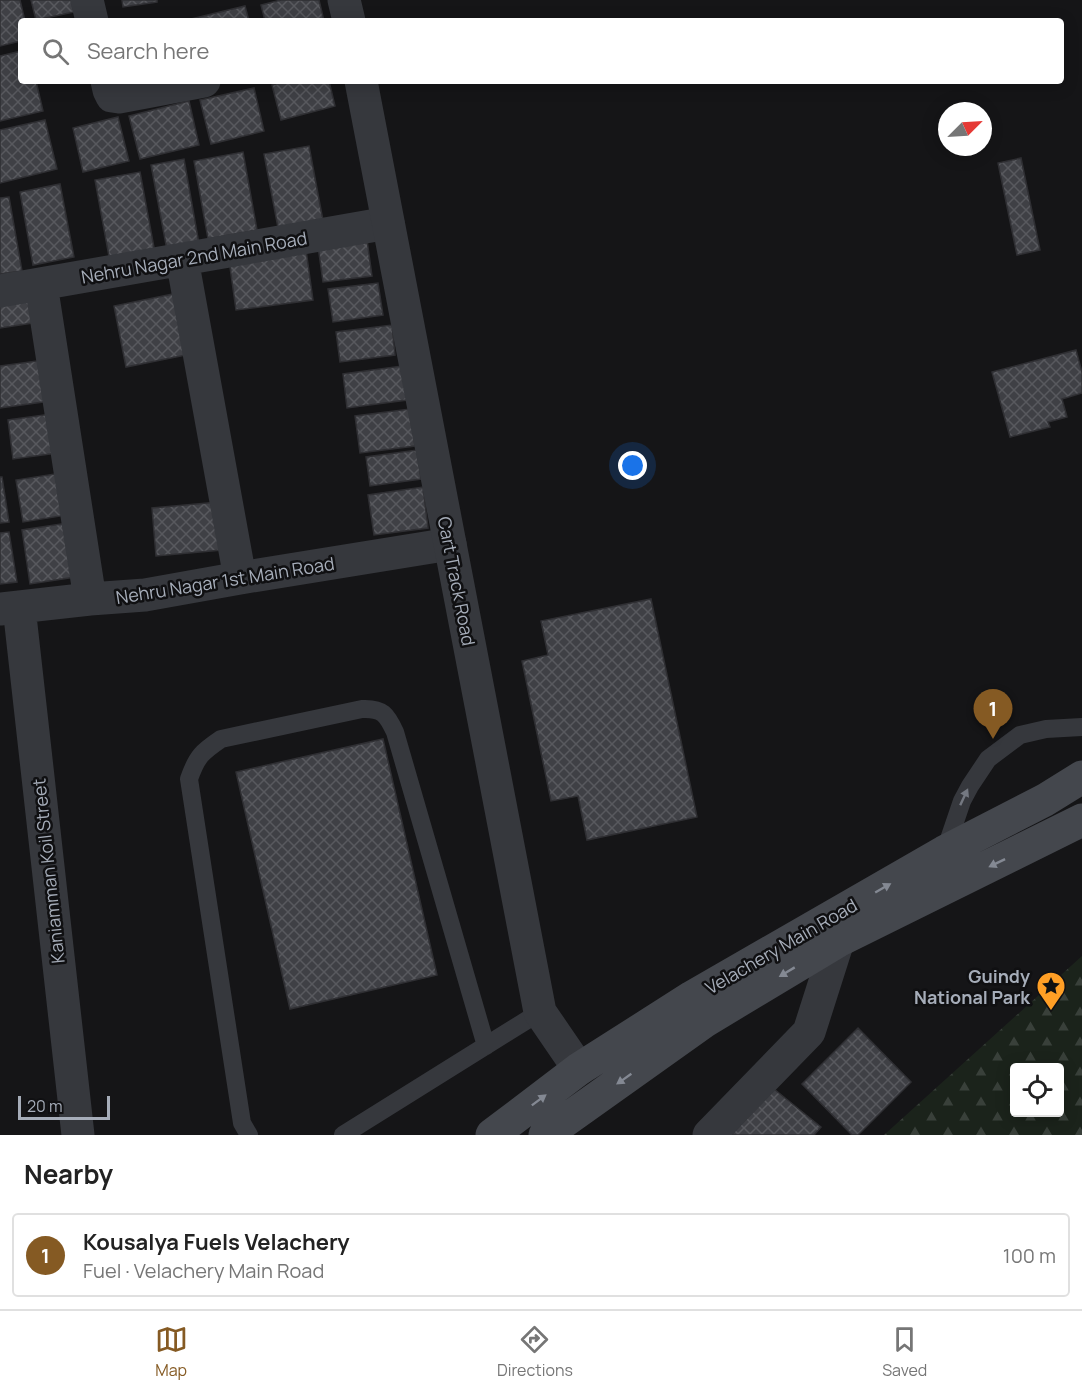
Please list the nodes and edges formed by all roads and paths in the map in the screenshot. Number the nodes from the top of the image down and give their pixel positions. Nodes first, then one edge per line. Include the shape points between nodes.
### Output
1 (87, 0) edge
2 (344, 0) edge
3 (91, 18) edge
4 (348, 18) edge
5 (108, 84) edge
6 (188, 84) edge
7 (362, 84) edge
8 (388, 223) junction
9 (182, 260) junction
10 (41, 284) junction
11 (0, 291) edge
12 (450, 544) junction
13 (240, 578) junction
14 (90, 599) junction
15 (9, 608) edge
16 (1082, 727) edge
17 (1082, 776) edge
18 (1074, 824) edge
19 (944, 852) junction
20 (838, 941) junction
21 (540, 1012) junction
22 (486, 1046) junction
23 (579, 1069) junction
24 (78, 1135) edge
25 (249, 1135) edge
26 (343, 1135) edge
27 (492, 1135) edge
28 (545, 1135) edge
29 (709, 1135) edge

1 - 3 street
2 - 4 street
5 - 6 street via 112,96 119,97
7 - 8 street, Cart Track Road
8 - 9 street, Nehru Nagar 2nd Main Road
8 - 12 street, Cart Track Road
9 - 10 street, Nehru Nagar 2nd Main Road
9 - 13 street
10 - 11 street, Nehru Nagar 2nd Main Road
10 - 14 street
12 - 13 street, Nehru Nagar 1st Main Road
12 - 21 street, Cart Track Road
13 - 14 street, Nehru Nagar 1st Main Road via 145,595
14 - 15 street, Nehru Nagar 1st Main Road
15 - 24 street, Kaniamman Koil Street
19 -> 16 lane via 962,801 988,759 1020,735
17 - 18 main road
17 - 19 main road, Velachery Main Road via 1045,800
18 -> 20 main road, Velachery Main Road
23 -> 19 main road, Velachery Main Road via 692,997
20 -> 28 main road, Velachery Main Road via 705,1021
20 - 29 street via 809,1032
21 - 22 lane
21 - 23 street, Cart Track Road
22 - 25 lane via 389,719 382,712 362,709 221,739 203,752 189,779 242,1123
22 - 26 lane
27 -> 23 main road, Velachery Main Road

